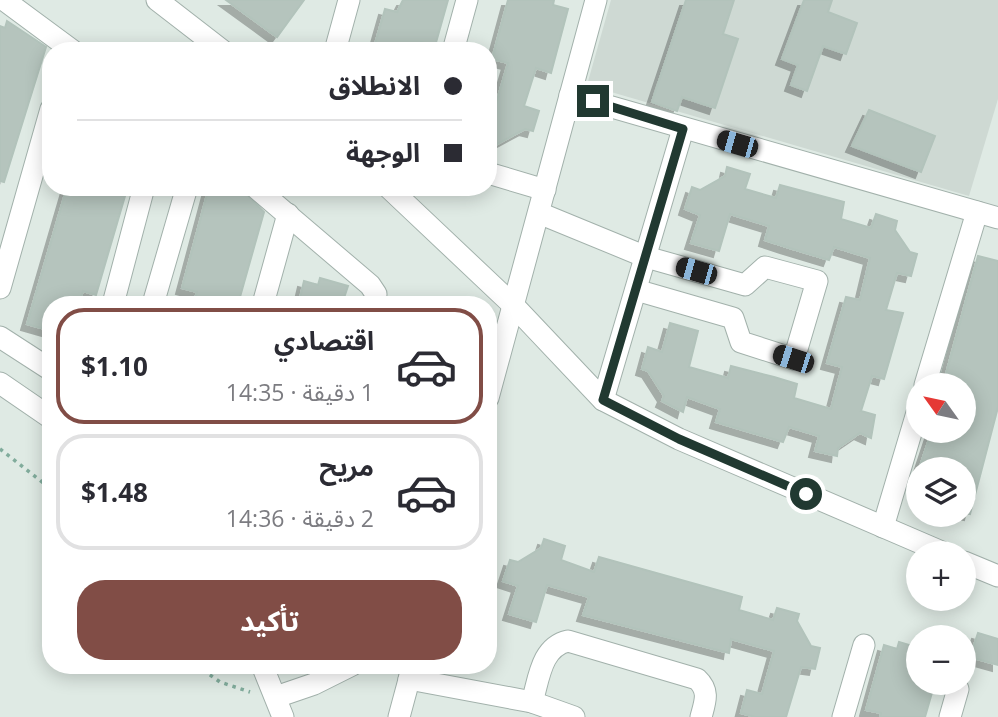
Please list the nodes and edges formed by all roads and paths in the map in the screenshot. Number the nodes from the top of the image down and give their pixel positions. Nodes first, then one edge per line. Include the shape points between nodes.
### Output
1 (4, 0) edge
2 (157, 0) edge
3 (349, 0) edge
4 (467, 0) edge
5 (596, 0) edge
6 (59, 42) edge
7 (211, 42) edge
8 (337, 42) edge
9 (455, 42) edge
10 (570, 94) junction
11 (683, 129) junction
12 (42, 141) edge
13 (497, 176) edge
14 (545, 190) junction
15 (143, 196) edge
16 (184, 196) edge
17 (266, 196) edge
18 (397, 196) edge
19 (977, 212) junction
20 (539, 213) junction
21 (288, 214) junction
22 (998, 218) edge
23 (646, 257) junction
24 (0, 288) edge
25 (636, 290) junction
26 (115, 296) edge
27 (155, 296) edge
28 (265, 296) edge
29 (376, 296) edge
30 (514, 307) junction
31 (0, 337) edge
32 (42, 364) edge
33 (497, 366) edge
34 (929, 373) edge
35 (0, 383) edge
36 (603, 400) junction
37 (42, 412) edge
38 (908, 443) edge
39 (0, 449) edge
40 (42, 482) edge
41 (883, 527) junction
42 (916, 541) edge
43 (976, 565) edge
44 (997, 571) edge
45 (864, 645) dead end
46 (210, 674) edge
47 (266, 674) edge
48 (410, 674) edge
49 (419, 674) edge
50 (310, 675) edge
51 (956, 695) edge
52 (532, 702) junction
53 (280, 707) edge
54 (399, 717) edge
55 (575, 717) edge
56 (701, 717) edge
57 (843, 717) edge
58 (950, 717) edge

1 - 6 street
2 - 7 street
3 - 8 street
4 - 9 street
5 - 10 street
10 - 11 street
10 - 14 street
11 - 19 street
11 - 23 street
12 - 24 street
13 - 14 street
14 - 20 street
15 - 26 street
16 - 27 street
17 - 21 street
18 - 30 street
19 - 22 street
19 - 34 street
20 - 23 street
20 - 30 street
21 - 28 street
21 - 29 street via 370,285
23 - 25 street
23 - 25 street via 746,285 765,267 817,281 793,359 741,342 733,318
25 - 36 street
30 - 33 street
30 - 36 street
31 - 32 street
35 - 37 street
36 - 41 street via 679,439
38 - 41 street
39 - 40 path
41 - 42 street
43 - 44 street
45 - 57 street
46 - 53 path
47 - 53 street
48 - 54 street
49 - 52 street
50 - 53 street
51 - 58 street
52 - 55 street
52 - 56 street via 548,652 568,641 697,679 706,696

